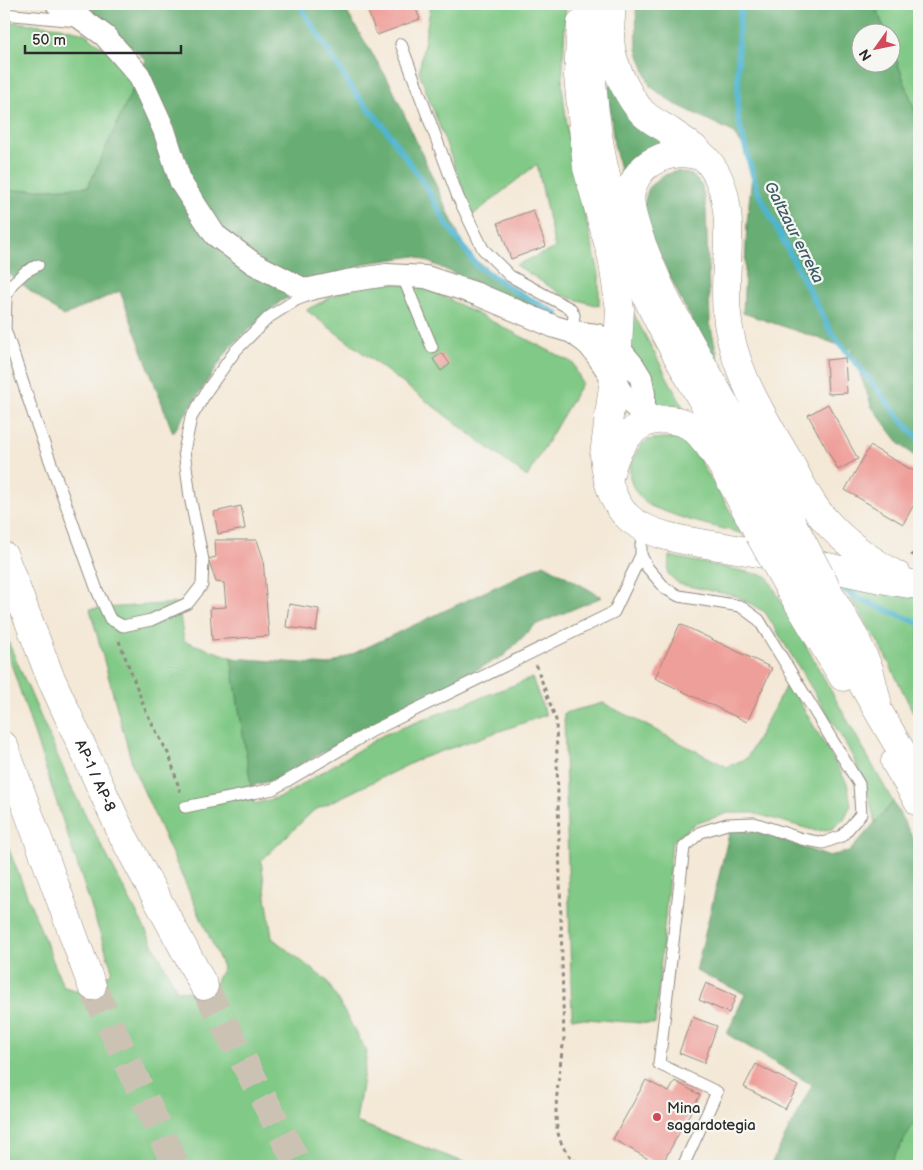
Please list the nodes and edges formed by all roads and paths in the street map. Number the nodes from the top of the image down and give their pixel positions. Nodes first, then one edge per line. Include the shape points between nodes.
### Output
1 (57, 4) edge
2 (584, 4) edge
3 (594, 4) edge
4 (612, 4) edge
5 (4, 14) edge
6 (86, 22) junction
7 (401, 44) dead end
8 (703, 157) junction
9 (38, 265) dead end
10 (402, 275) junction
11 (347, 281) junction
12 (620, 309) junction
13 (579, 332) junction
14 (432, 346) dead end
15 (618, 347) junction
16 (614, 384) junction
17 (647, 419) junction
18 (792, 468) junction
19 (609, 485) junction
20 (825, 520) junction
21 (645, 528) junction
22 (778, 534) junction
23 (641, 555) junction
24 (4, 556) edge
25 (818, 556) junction
26 (787, 559) junction
27 (832, 566) junction
28 (917, 582) edge
29 (123, 626) junction
30 (532, 653) junction
31 (4, 746) edge
32 (919, 780) edge
33 (919, 802) edge
34 (184, 807) joint
35 (92, 986) tunnel mouth
36 (204, 986) tunnel mouth
37 (583, 1166) edge
38 (683, 1166) edge

1 - 6 street
2 - 12 main road via 578,38 578,67 587,168 612,257
3 - 22 main road via 592,63 595,113 607,178 629,252 668,338
4 - 8 main road via 612,52 634,101 643,113 689,142
5 - 6 lane
6 - 11 street via 104,36 139,75 164,130 181,183 215,235 253,263 306,290
7 - 13 lane via 458,197 482,249 510,276 570,309
8 - 18 main road via 713,167 724,191 727,315 732,341 754,400
8 - 22 main road via 691,153 668,154 641,171 630,194 637,230 668,304
9 - 29 lane via 12,284 6,296 6,329 97,590 110,619
10 - 11 street
10 - 13 street via 426,277 477,294 555,327
10 - 14 lane
11 - 29 lane via 296,300 269,317 236,350 208,389 191,418 184,452 203,560 202,585 188,603 151,620
12 - 13 street via 605,323
12 - 15 main road
13 - 15 street via 598,335
13 - 16 street
15 - 16 main road
15 - 17 street via 634,365 640,378
16 - 17 street
16 - 19 main road via 604,455
17 - 19 main road via 616,455
17 - 22 main road via 681,422 693,428
18 - 20 main road
18 - 27 main road via 819,500
19 - 21 main road via 622,511
20 - 25 main road via 825,536
20 - 27 main road
21 - 23 lane
21 - 26 main road via 684,540
22 - 27 main road, bridge
23 - 30 lane via 614,612
23 - 38 lane via 666,589 679,596 740,606 759,620 859,784 862,814 842,836 823,843 754,823 727,824 701,832 684,847 659,1064 718,1092
24 - 36 main road, AP-1 / AP-8 via 49,674 123,836
25 - 26 main road
25 - 27 main road
26 - 27 main road
27 - 28 main road
27 - 28 main road via 881,554
27 - 32 main road via 880,712
27 - 33 main road
29 - 34 path via 119,642 147,714 170,757
30 - 34 lane via 372,731 272,789
30 - 37 path via 556,720 564,1041 555,1122 560,1143
31 - 35 main road

